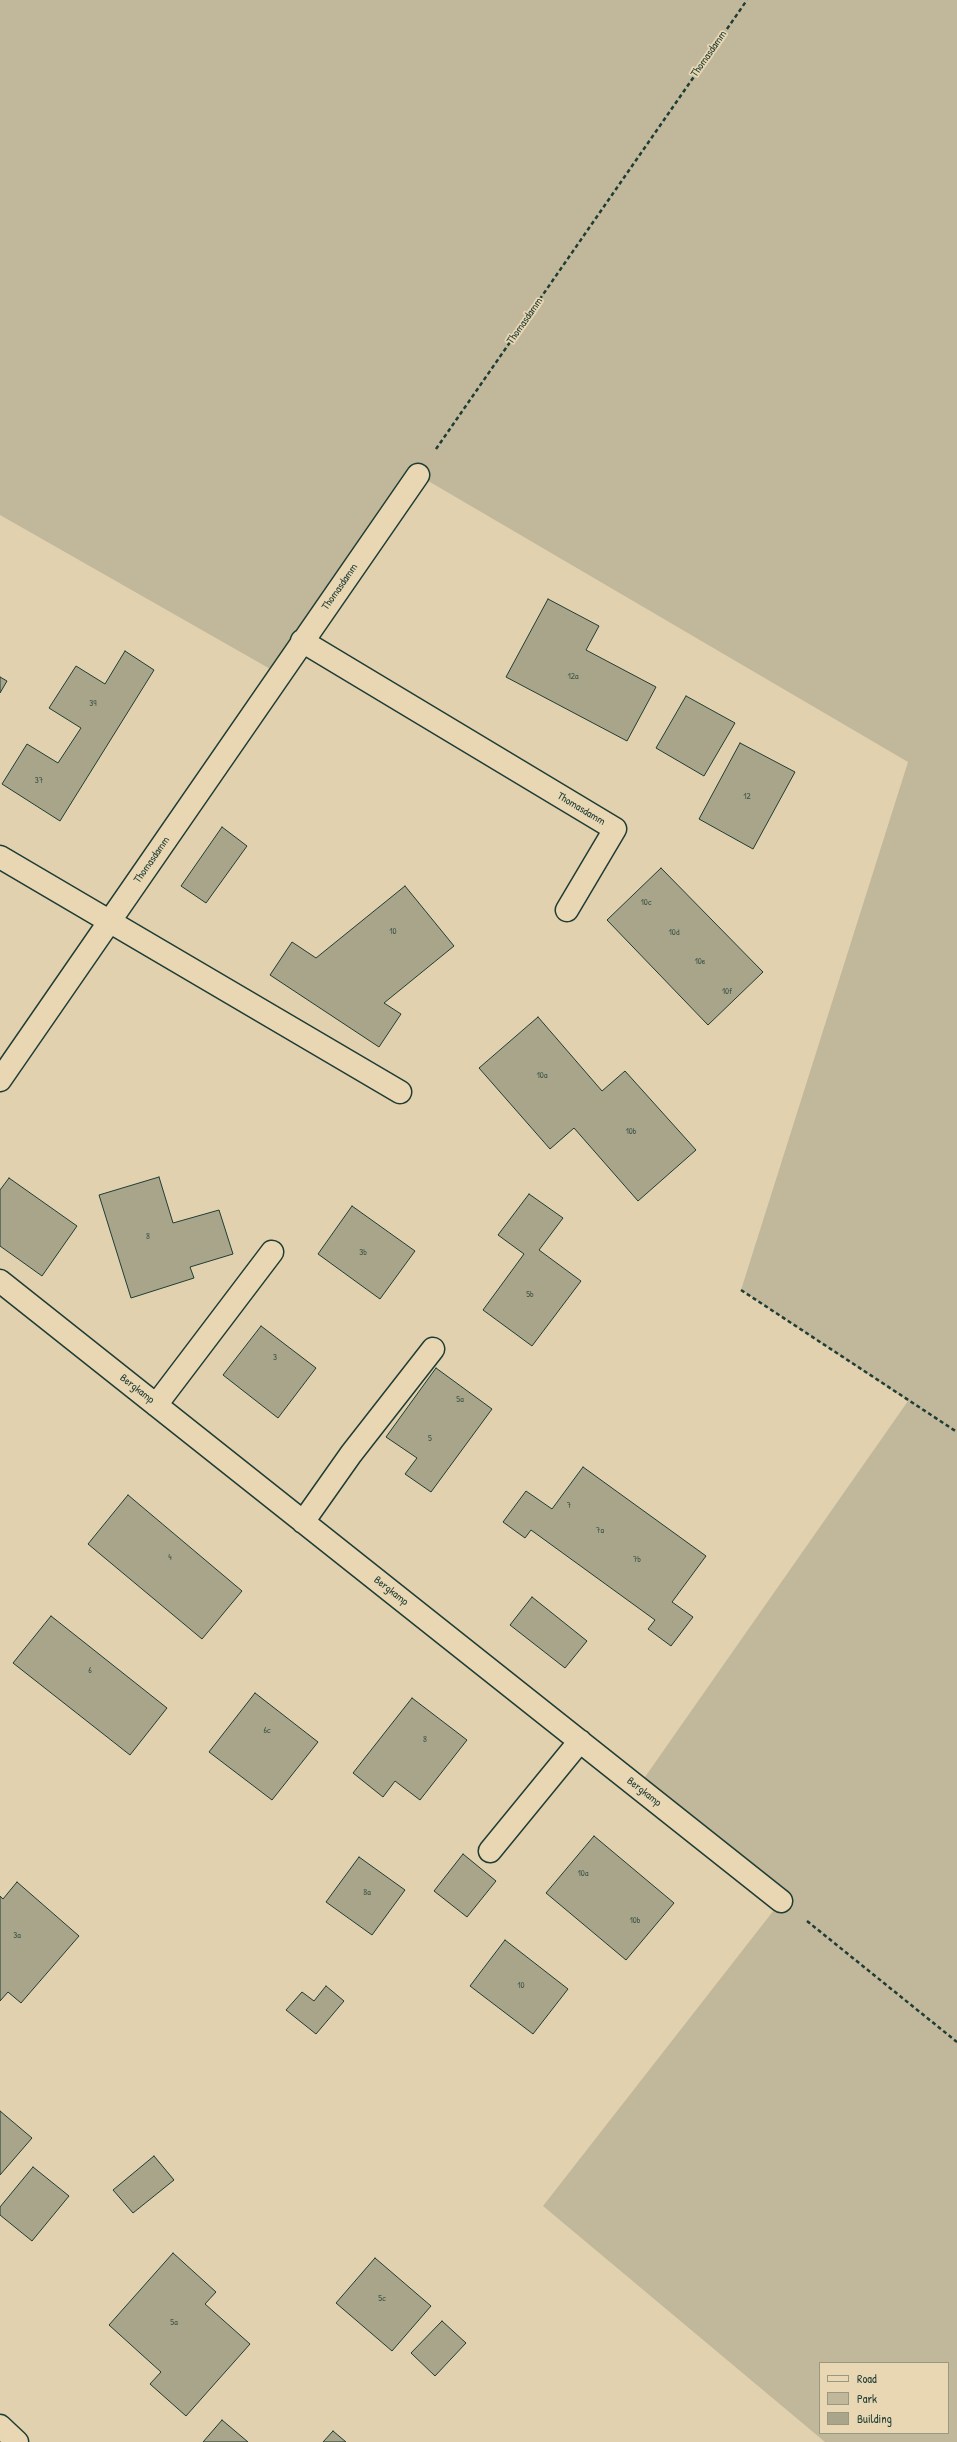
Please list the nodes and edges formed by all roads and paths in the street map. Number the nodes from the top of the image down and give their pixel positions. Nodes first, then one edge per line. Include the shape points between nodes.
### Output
1 (747, 0) edge
2 (418, 475) joint
3 (302, 641) junction
4 (0, 857) edge
5 (567, 910) dead end
6 (110, 920) junction
7 (0, 1080) edge
8 (400, 1092) dead end
9 (272, 1252) dead end
10 (0, 1281) edge
11 (741, 1290) dead end
12 (433, 1349) dead end
13 (156, 1405) junction
14 (957, 1432) edge
15 (303, 1522) junction
16 (580, 1741) junction
17 (490, 1851) dead end
18 (781, 1901) joint
19 (957, 2042) edge
20 (0, 2426) edge
21 (17, 2442) edge

1 - 2 path, Thomasdamm
2 - 3 street, Thomasdamm
3 - 5 street, Thomasdamm via 615,829
3 - 6 street, Thomasdamm
4 - 6 street
6 - 7 street, Thomasdamm
6 - 8 street
9 - 13 street
10 - 13 street, Bergkamp
11 - 14 path
12 - 15 street via 351,1454
13 - 15 street, Bergkamp
15 - 16 street, Bergkamp
16 - 17 street
16 - 18 street, Bergkamp
18 - 19 path
20 - 21 street

